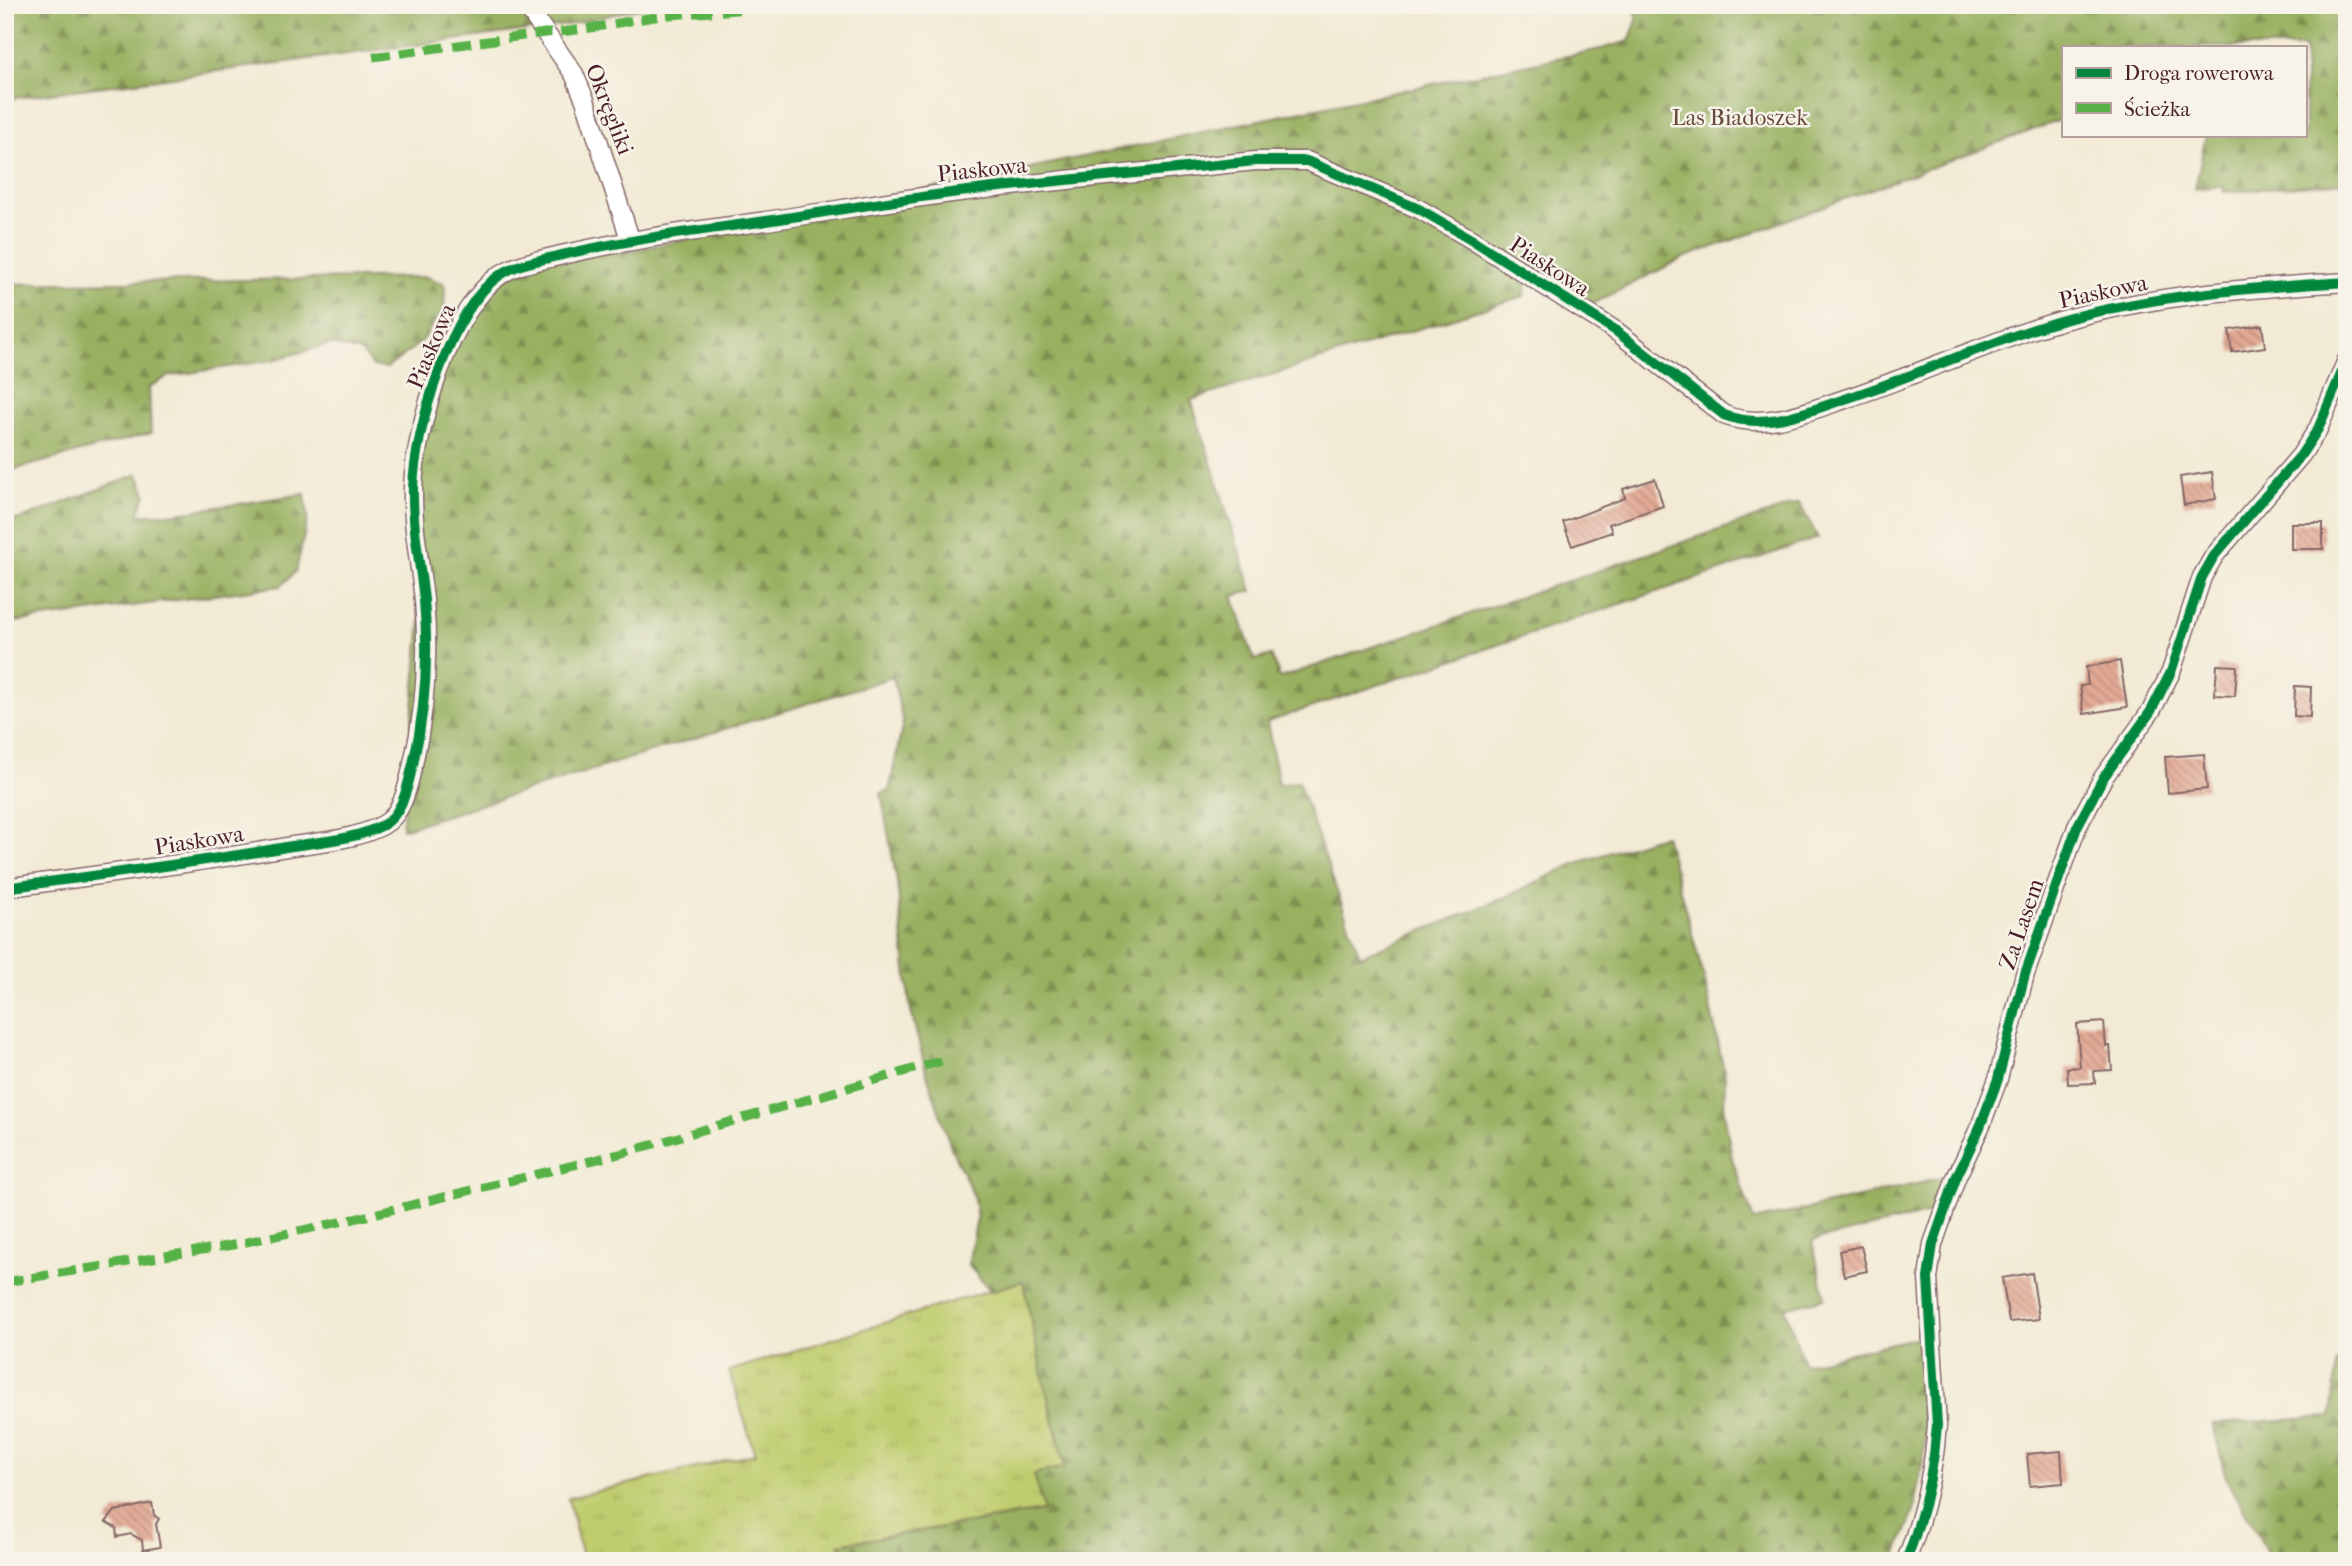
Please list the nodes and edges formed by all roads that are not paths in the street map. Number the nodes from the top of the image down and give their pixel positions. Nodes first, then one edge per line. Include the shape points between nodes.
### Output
1 (526, 5) edge
2 (630, 239) junction
3 (2347, 282) edge
4 (2347, 360) edge
5 (5, 888) edge
6 (1906, 1561) edge

1 - 2 street, Okręgliki via 574,74
2 - 3 street, Piaskowa via 938,195 1256,162 1307,161 1409,205 1471,239 1616,331 1724,415 1763,422 1860,394 1991,344 2099,312 2249,288
2 - 5 street, Piaskowa via 514,267 471,304 449,347 417,452 413,515 428,667 408,784 391,819 342,837 183,865
4 - 6 street, Za Lasem via 2307,447 2214,556 2202,577 2171,671 2151,711 2088,805 2053,891 2025,974 1998,1079 1933,1244 1928,1278 1936,1443 1927,1497

